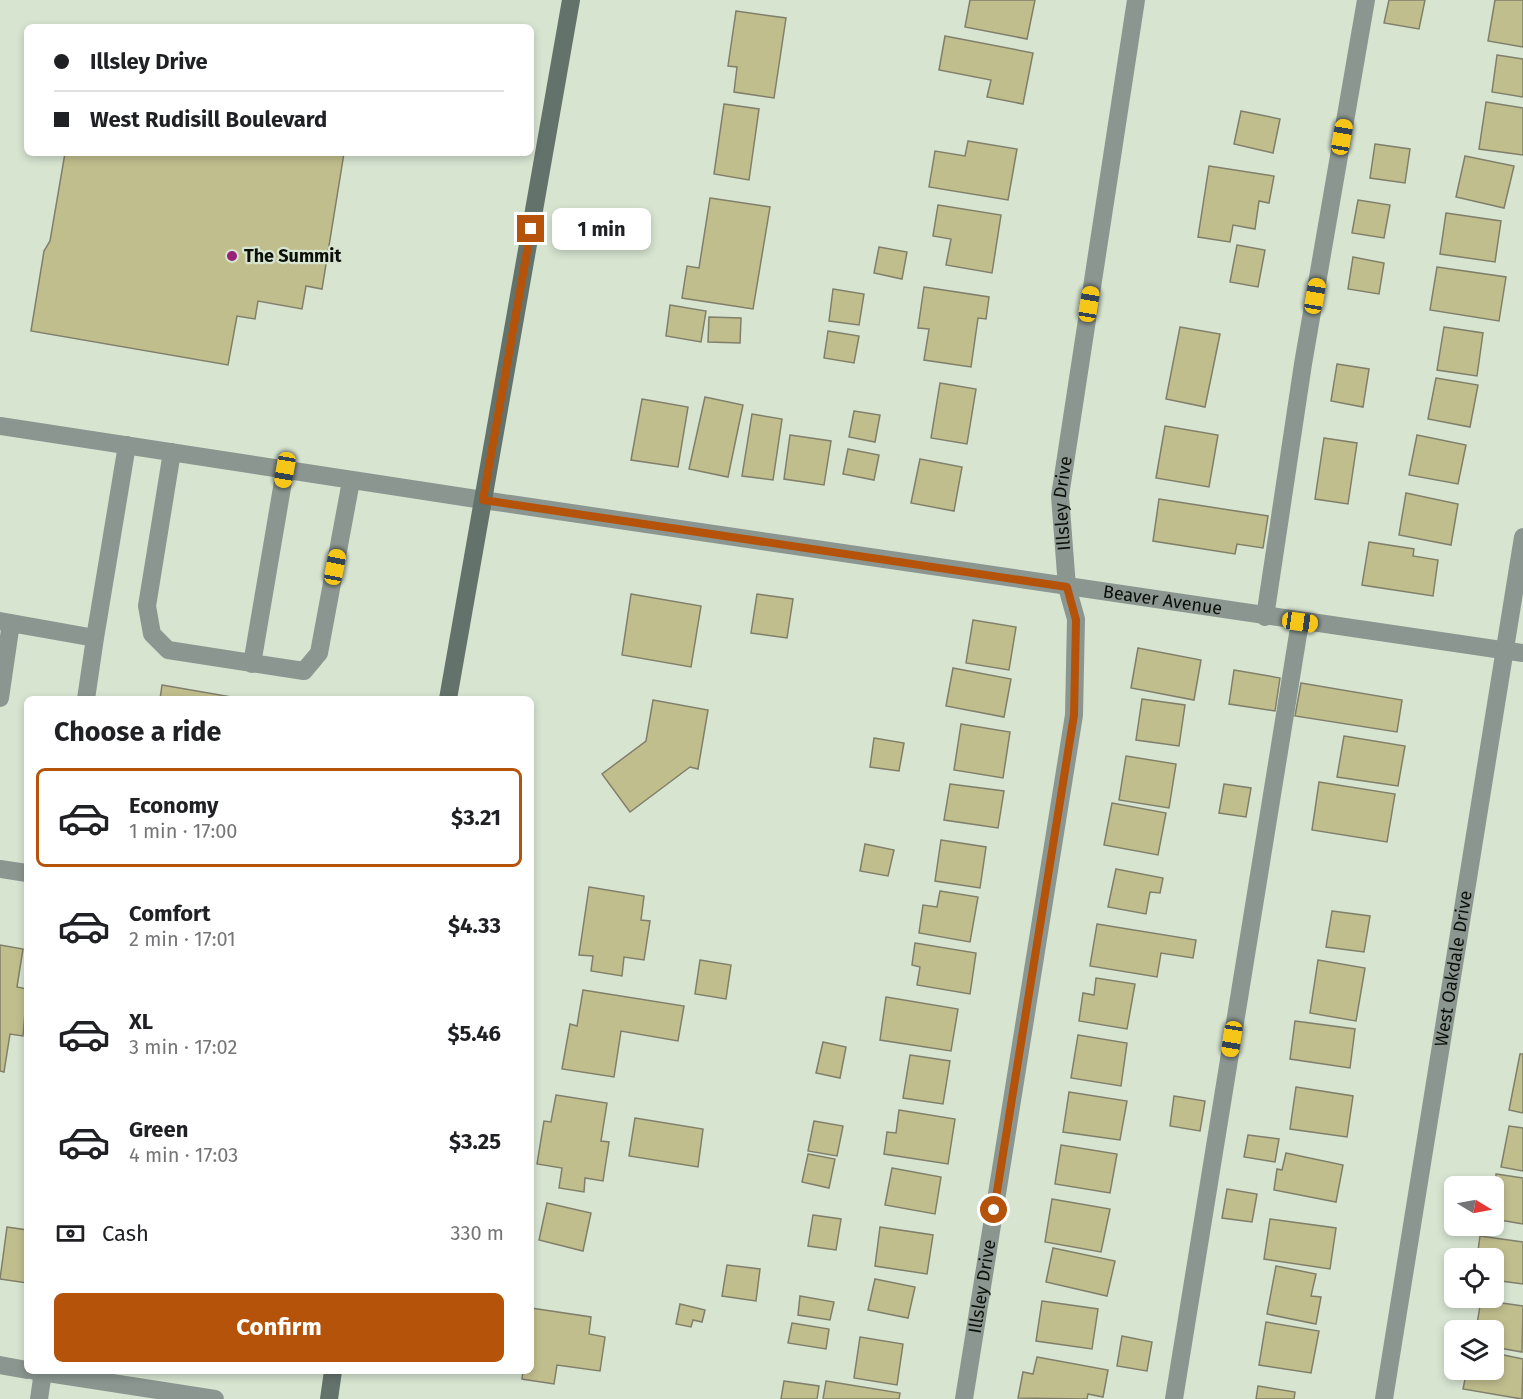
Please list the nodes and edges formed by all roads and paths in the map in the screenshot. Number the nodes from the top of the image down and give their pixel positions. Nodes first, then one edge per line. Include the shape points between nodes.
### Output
1 (570, 0) edge
2 (1136, 0) edge
3 (1366, 0) edge
4 (0, 426) edge
5 (127, 445) junction
6 (172, 452) junction
7 (285, 470) junction
8 (351, 481) junction
9 (483, 500) junction
10 (1523, 537) edge
11 (1067, 587) junction
12 (1265, 617) junction
13 (5, 622) edge
14 (1300, 622) junction
15 (95, 638) junction
16 (1503, 650) junction
17 (1523, 653) edge
18 (252, 664) junction
19 (86, 696) edge
20 (449, 696) edge
21 (0, 698) edge
22 (0, 869) edge
23 (24, 873) edge
24 (0, 1365) edge
25 (24, 1369) edge
26 (35, 1374) edge
27 (54, 1374) edge
28 (333, 1374) edge
29 (39, 1399) edge
30 (214, 1399) edge
31 (329, 1399) edge
32 (964, 1399) edge
33 (1174, 1399) edge
34 (1384, 1399) edge

1 - 9 street
2 - 11 street, Illsley Drive via 1060,496
3 - 12 street
4 - 5 street, Beaver Avenue
5 - 6 street, Beaver Avenue
5 - 15 street
6 - 7 street, Beaver Avenue
6 - 18 street via 147,606 152,634 168,650
7 - 8 street, Beaver Avenue
7 - 18 street
8 - 9 street, Beaver Avenue
8 - 18 street via 319,653 303,671
9 - 11 street, Beaver Avenue
9 - 20 street
10 - 16 street, West Oakdale Drive
11 - 12 street, Beaver Avenue
11 - 32 street, Illsley Drive via 1076,620 1074,715
12 - 14 street, Beaver Avenue
13 - 15 street
13 - 21 street
14 - 16 street, Beaver Avenue
14 - 33 street
15 - 19 street
16 - 17 street, Beaver Avenue
16 - 34 street, West Oakdale Drive
22 - 23 street
24 - 25 street
26 - 29 street
27 - 30 street
28 - 31 street

